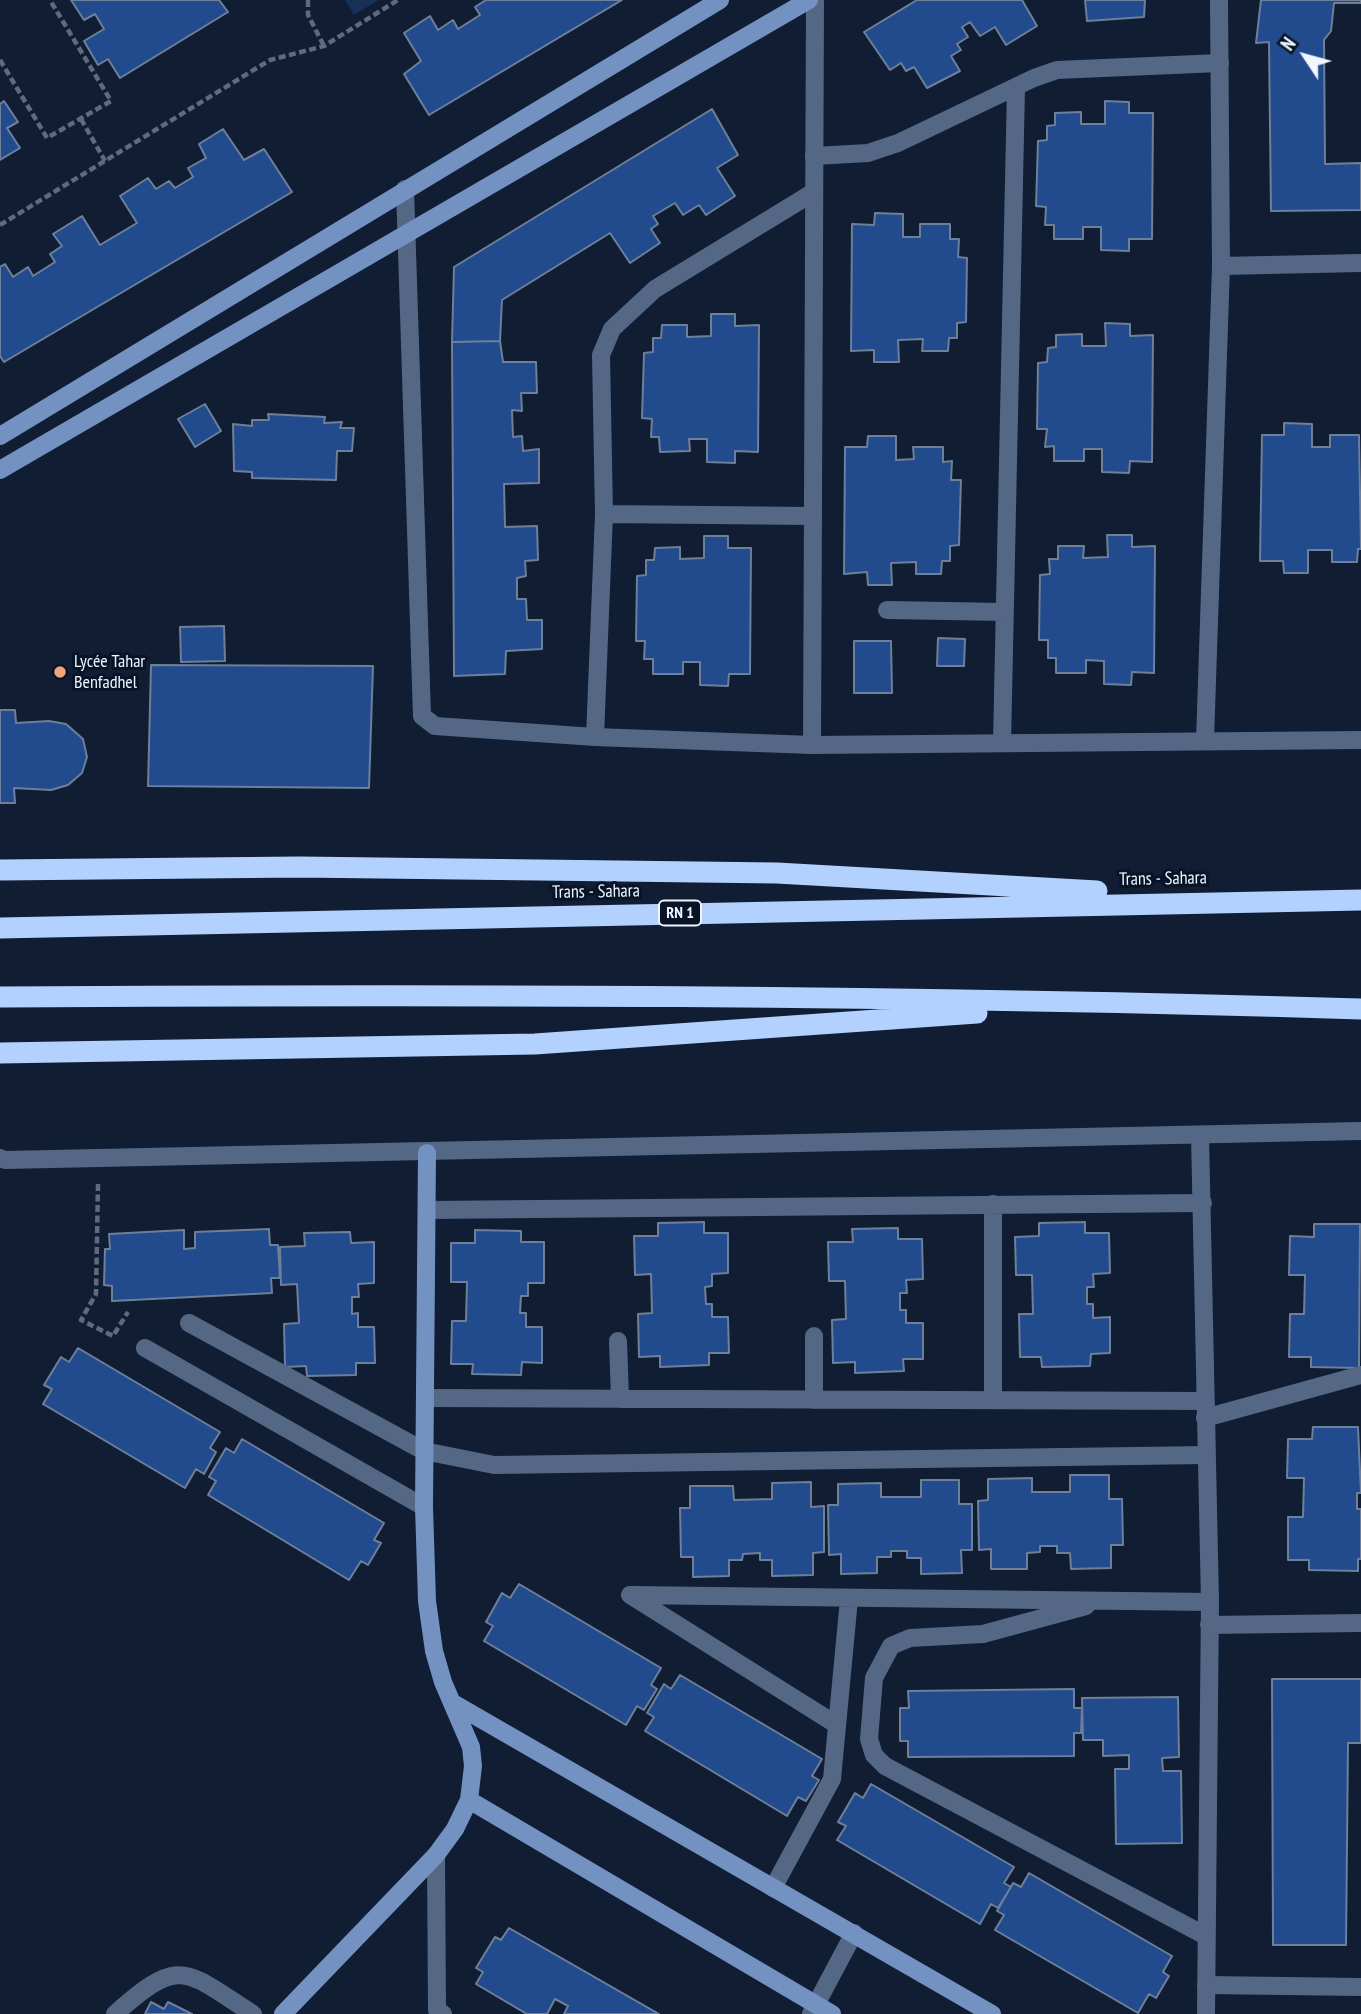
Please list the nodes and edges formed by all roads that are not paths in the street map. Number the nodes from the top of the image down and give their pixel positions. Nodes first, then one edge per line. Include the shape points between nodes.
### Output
1 (720, 0) edge
2 (809, 0) edge
3 (815, 0) edge
4 (1219, 0) edge
5 (1220, 64) junction
6 (1016, 87) junction
7 (814, 156) junction
8 (405, 189) junction
9 (814, 192) junction
10 (406, 234) junction
11 (1361, 263) edge
12 (1221, 266) junction
13 (0, 436) edge
14 (0, 470) edge
15 (604, 514) junction
16 (813, 516) junction
17 (887, 610) dead end
18 (1004, 612) junction
19 (594, 737) junction
20 (1205, 740) junction
21 (1361, 740) edge
22 (1002, 743) junction
23 (812, 744) junction
24 (0, 870) edge
25 (1256, 900) junction
26 (1361, 900) edge
27 (0, 928) edge
28 (0, 997) edge
29 (1140, 1002) junction
30 (1361, 1009) edge
31 (0, 1053) edge
32 (1361, 1131) edge
33 (1200, 1135) junction
34 (427, 1153) junction
35 (2, 1159) edge
36 (1203, 1203) junction
37 (993, 1204) junction
38 (426, 1210) junction
39 (189, 1323) dead end
40 (814, 1336) dead end
41 (618, 1340) dead end
42 (145, 1348) dead end
43 (1361, 1375) edge
44 (426, 1398) junction
45 (620, 1399) junction
46 (814, 1399) junction
47 (993, 1399) junction
48 (1205, 1409) junction
49 (424, 1451) junction
50 (1206, 1455) junction
51 (424, 1507) junction
52 (849, 1599) junction
53 (1107, 1601) junction
54 (1210, 1602) junction
55 (1361, 1623) edge
56 (1209, 1625) junction
57 (453, 1703) junction
58 (837, 1725) junction
59 (469, 1800) junction
60 (436, 1855) junction
61 (773, 1888) junction
62 (854, 1933) junction
63 (1206, 1936) junction
64 (1206, 1985) junction
65 (1361, 1987) edge
66 (813, 2010) edge
67 (115, 2014) edge
68 (253, 2014) edge
69 (283, 2014) edge
70 (443, 2014) edge
71 (832, 2014) edge
72 (992, 2014) edge
73 (1206, 2014) edge

1 - 8 street
2 - 10 street
3 - 7 street
4 - 5 street
5 - 6 street via 1057,71
5 - 12 street
6 - 7 street via 898,143 868,153
6 - 18 street
7 - 9 street
8 - 10 street
8 - 13 street
9 - 15 street via 655,289 612,329 601,355
9 - 16 street
10 - 14 street
10 - 19 street via 422,716 435,726
11 - 12 street
12 - 20 street
15 - 16 street
15 - 19 street
16 - 23 street
17 - 18 street
18 - 22 street
19 - 23 street
20 - 21 street
20 - 22 street
22 - 23 street
24 - 25 highway via 300,867 777,873
25 - 26 highway, Trans - Sahara / RN 1
25 - 27 highway, Trans - Sahara / RN 1
28 - 29 highway
29 - 30 highway
29 - 31 highway via 535,1044
32 - 33 street
33 - 34 street
33 - 36 street
34 - 35 street
34 - 38 street
36 - 37 street
36 - 48 street
37 - 38 street
37 - 47 street
38 - 44 street
39 - 49 street
40 - 46 street
41 - 45 street
42 - 51 street
43 - 48 street
44 - 45 street
44 - 49 street
45 - 46 street
46 - 47 street
47 - 48 street
48 - 50 street
49 - 50 street via 494,1465
49 - 51 street
50 - 54 street
51 - 57 street via 427,1601 434,1651
52 - 53 street
52 - 58 street
52 - 58 street via 630,1595
53 - 54 street
53 - 63 street via 983,1634 910,1638 891,1646 874,1678 869,1739 874,1755 885,1766
54 - 56 street
55 - 56 street
56 - 63 street
57 - 59 street via 471,1747
57 - 61 street
58 - 61 street via 832,1779
59 - 60 street
59 - 66 street
60 - 69 street
60 - 70 street via 437,2010
61 - 62 street
62 - 66 street
62 - 72 street
63 - 64 street
64 - 65 street
64 - 73 street
66 - 71 street
67 - 68 street via 148,1984 170,1975 195,1977

